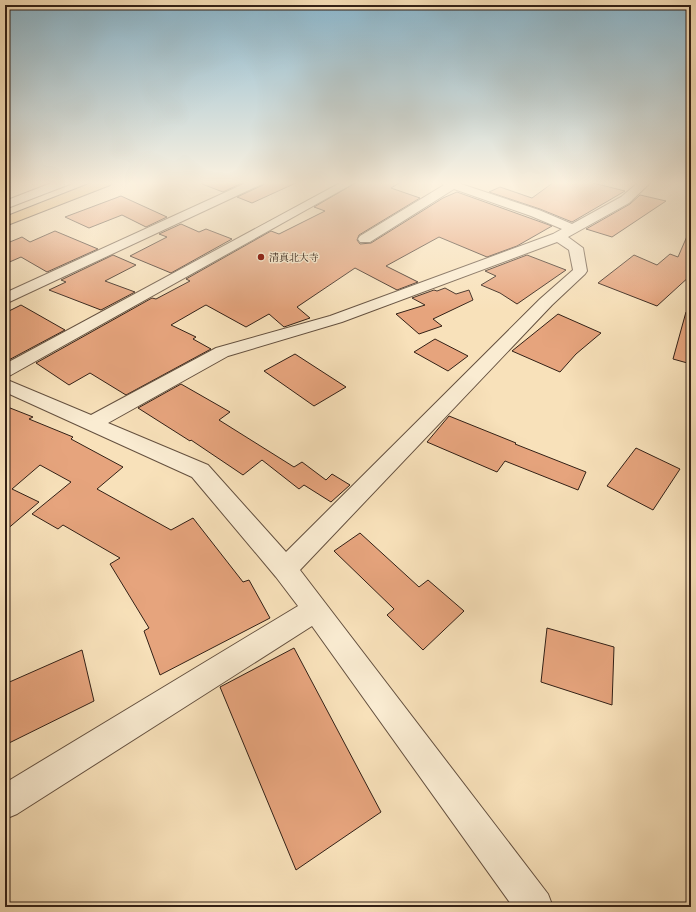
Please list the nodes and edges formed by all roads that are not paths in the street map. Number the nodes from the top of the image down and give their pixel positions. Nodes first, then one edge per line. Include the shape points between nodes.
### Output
1 (166, 225) edge
2 (273, 225) edge
3 (387, 225) edge
4 (552, 225) edge
5 (580, 225) edge
6 (565, 233) junction
7 (365, 239) dead end
8 (5, 299) edge
9 (5, 371) edge
10 (5, 384) edge
11 (92, 423) junction
12 (285, 569) junction
13 (315, 610) junction
14 (5, 802) edge
15 (536, 907) edge

1 - 8 street
2 - 9 street
3 - 7 street
4 - 6 street
5 - 6 street
6 - 11 street via 336,319 222,352
6 - 12 street via 576,248 580,272 546,302
10 - 11 street
11 - 12 street via 200,471
12 - 13 street
13 - 14 street
13 - 15 street

